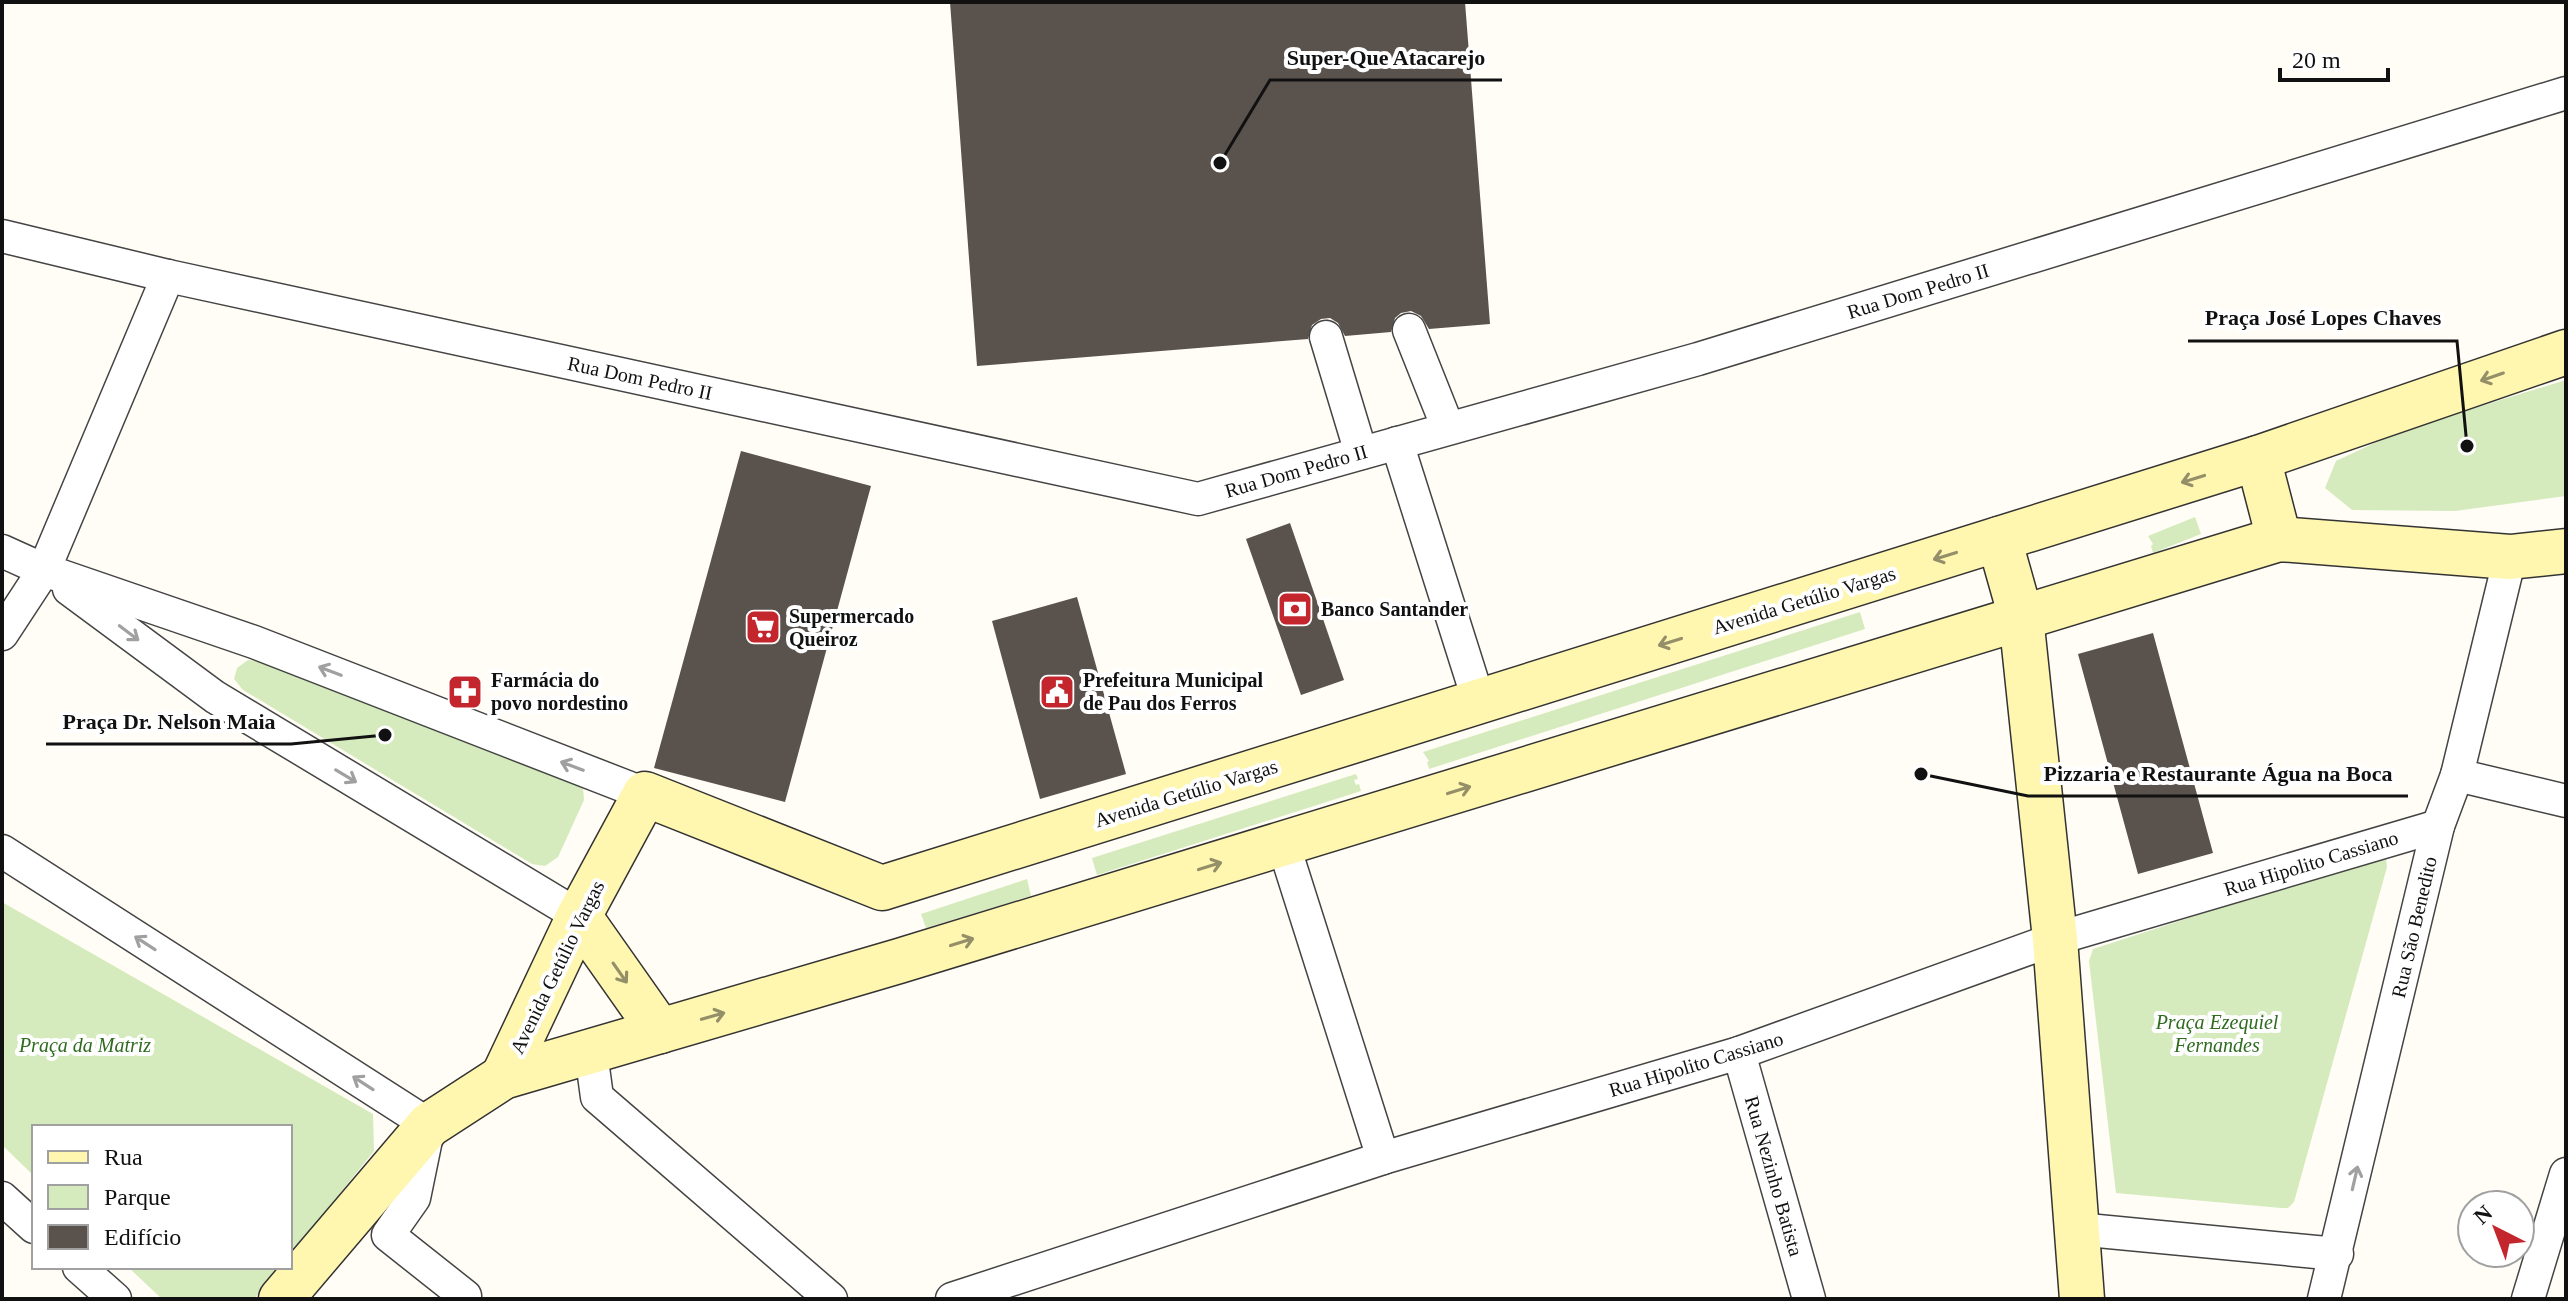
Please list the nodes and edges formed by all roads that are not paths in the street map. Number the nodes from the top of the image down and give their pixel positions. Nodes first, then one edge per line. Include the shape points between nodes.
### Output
1 (2566, 93) edge
2 (2, 236) edge
3 (168, 276) junction
4 (1409, 330) dead end
5 (1326, 337) dead end
6 (2566, 352) edge
7 (1448, 428) junction
8 (1397, 443) junction
9 (1361, 453) junction
10 (2258, 458) junction
11 (1999, 539) junction
12 (2279, 539) junction
13 (2, 551) edge
14 (2566, 551) edge
15 (2510, 557) junction
16 (44, 570) junction
17 (2021, 617) junction
18 (2, 634) edge
19 (1479, 702) junction
20 (2457, 775) junction
21 (645, 794) junction
22 (2566, 801) edge
23 (2438, 826) junction
24 (1283, 843) junction
25 (2, 851) edge
26 (579, 916) junction
27 (2055, 939) junction
28 (660, 1031) junction
29 (591, 1053) junction
30 (1739, 1053) junction
31 (503, 1077) junction
32 (429, 1125) junction
33 (1383, 1158) junction
34 (2566, 1174) edge
35 (2, 1198) edge
36 (32, 1225) edge
37 (2077, 1229) junction
38 (2337, 1254) junction
39 (81, 1269) edge
40 (115, 1299) edge
41 (281, 1299) edge
42 (463, 1299) edge
43 (831, 1299) edge
44 (952, 1299) edge
45 (1809, 1299) edge
46 (2082, 1299) edge
47 (2324, 1299) edge
48 (2528, 1299) edge

1 - 7 street, Rua Dom Pedro II via 1698,359
2 - 3 street, Rua Dom Pedro II
3 - 9 street, Rua Dom Pedro II via 1198,499
3 - 16 street
4 - 7 street
5 - 9 street
6 -> 10 main road, Avenida Getúlio Vargas
7 - 8 street, Rua Dom Pedro II
8 - 9 street, Rua Dom Pedro II
8 - 19 street
10 -> 11 main road, Avenida Getúlio Vargas
10 - 12 main road
11 - 17 main road
11 -> 19 main road, Avenida Getúlio Vargas
12 - 15 main road, Avenida Getúlio Vargas
12 - 17 main road, Avenida Getúlio Vargas
13 - 16 street
14 - 15 main road, Avenida Getúlio Vargas
15 - 20 street, Rua São Benedito
16 - 18 street
21 -> 16 street via 254,642
16 -> 26 street via 215,697
24 -> 17 main road, Avenida Getúlio Vargas
17 - 27 main road
19 - 21 main road, Avenida Getúlio Vargas via 882,888
20 - 22 street
20 - 23 street, Rua São Benedito
21 - 26 main road, Avenida Getúlio Vargas
23 - 27 street, Rua Hipolito Cassiano
38 -> 23 street, Rua São Benedito
28 -> 24 main road, Avenida Getúlio Vargas
24 - 33 street
32 -> 25 street
26 -> 28 main road
26 - 31 main road, Avenida Getúlio Vargas
27 - 30 street, Rua Hipolito Cassiano
27 - 37 main road
28 - 29 main road, Avenida Getúlio Vargas
29 - 31 main road, Avenida Getúlio Vargas
29 - 43 street via 597,1097
30 - 33 street, Rua Hipolito Cassiano
30 - 45 street, Rua Nezinho Batista
31 - 32 main road
32 - 41 main road
32 - 42 street via 414,1198 388,1235
33 - 44 street, Rua Hipolito Cassiano
34 - 48 street
35 - 36 street
37 - 38 street
37 - 46 main road
38 - 47 street, Rua São Benedito
39 - 40 street

